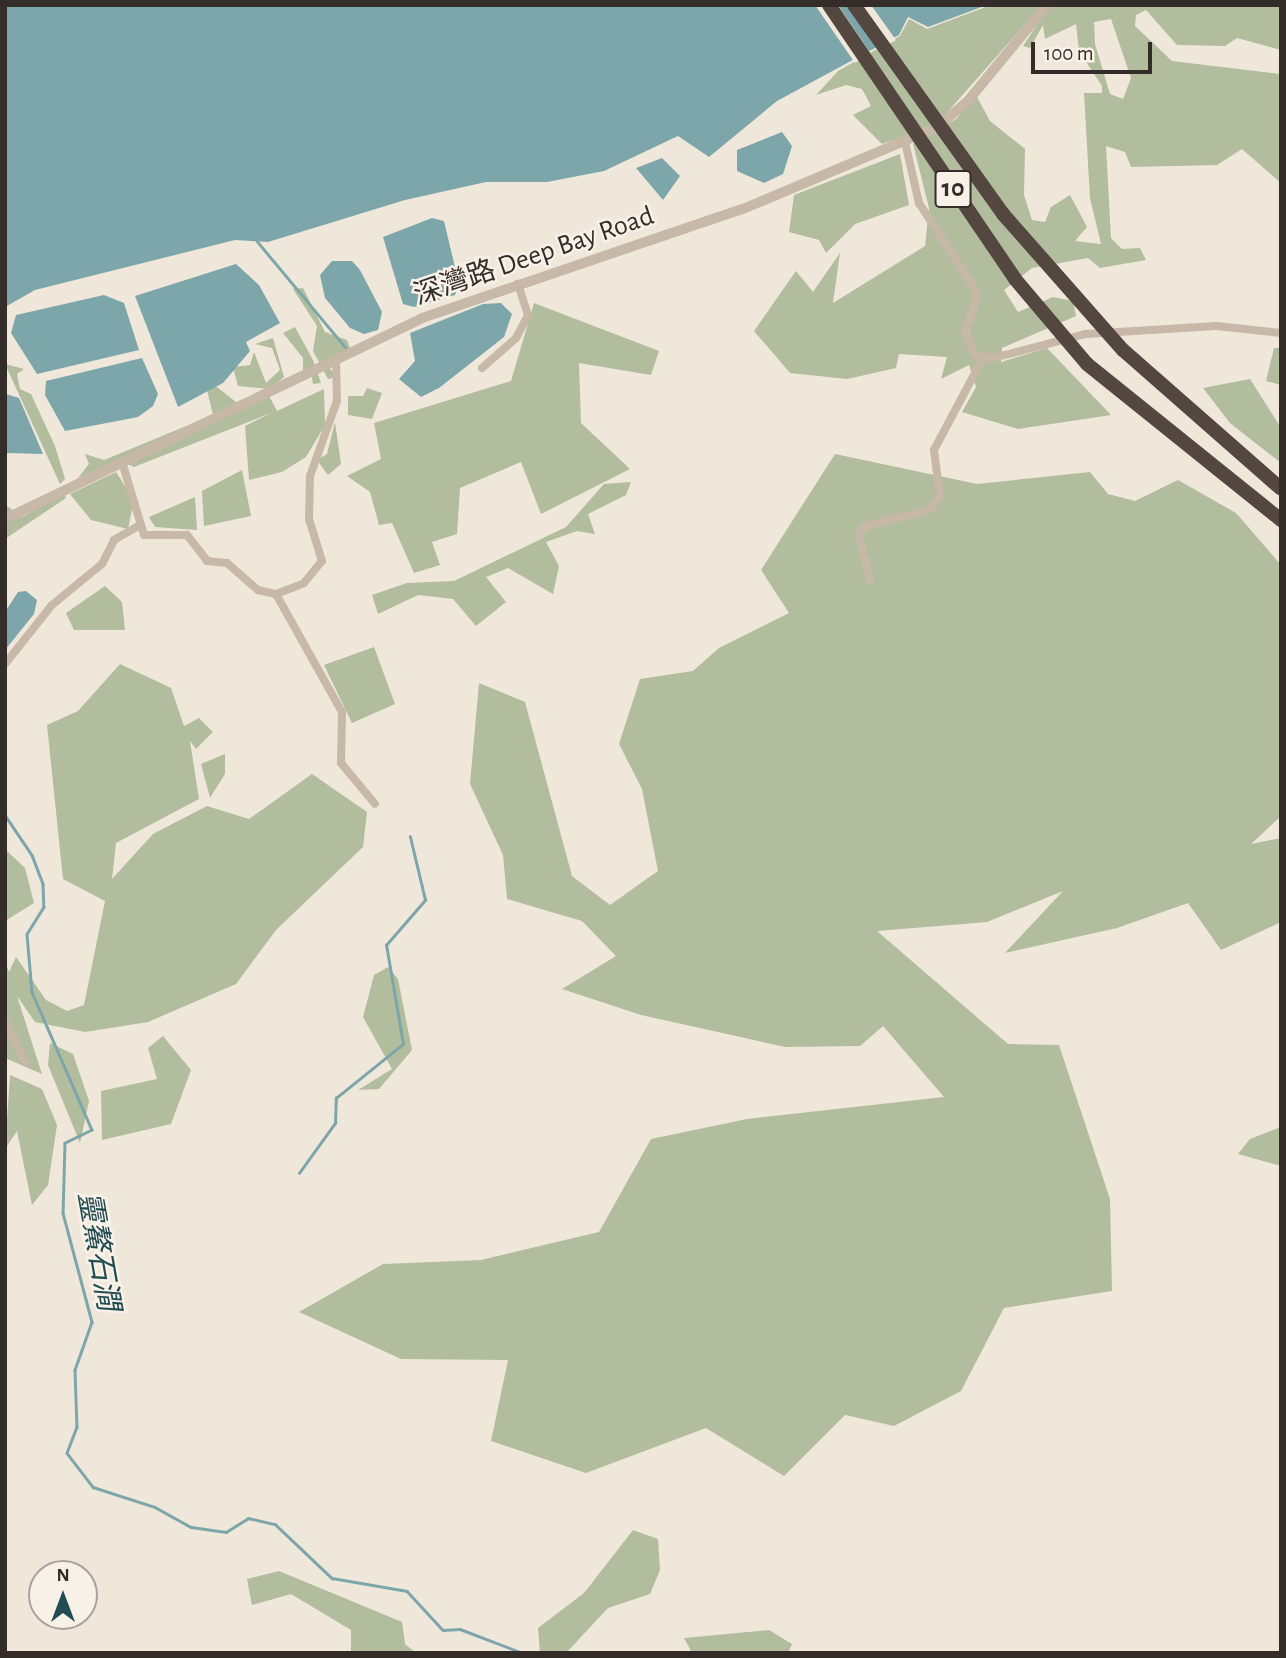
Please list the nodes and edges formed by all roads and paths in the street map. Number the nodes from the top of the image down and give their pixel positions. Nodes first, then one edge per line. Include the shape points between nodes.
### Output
1 (829, 5) edge
2 (854, 5) edge
3 (1046, 5) edge
4 (905, 142) junction
5 (518, 284) junction
6 (1281, 333) edge
7 (983, 358) junction
8 (336, 359) junction
9 (482, 368) dead end
10 (123, 465) junction
11 (1281, 489) edge
12 (1279, 518) edge
13 (5, 519) edge
14 (140, 525) junction
15 (870, 580) dead end
16 (276, 594) junction
17 (5, 664) edge
18 (375, 804) dead end
19 (5, 1020) edge
20 (25, 1062) dead end

1 - 12 highway, 10, bridge via 1015,279 1087,364
2 - 11 highway, 10, bridge via 1003,215 1123,350
3 - 4 street, 深灣路 Deep Bay Road via 955,114
4 - 5 street, 深灣路 Deep Bay Road via 743,208
4 - 7 street via 919,202 974,283 978,305 966,332 968,347
5 - 8 street, 深灣路 Deep Bay Road via 422,317
5 - 9 street via 528,315 516,338
6 - 7 street via 1216,326 1086,334
7 - 15 street via 934,450 940,497 929,510 865,526 859,534
8 - 10 street, 深灣路 Deep Bay Road
8 - 16 street via 337,401 310,477 309,519 322,561 304,583
10 - 13 street, 深灣路 Deep Bay Road
10 - 14 street
14 - 16 street via 144,535 187,535 207,561 227,563 258,590
14 - 17 street via 114,540 102,564 52,605 48,617
16 - 18 street via 342,712 341,763
19 - 20 street

